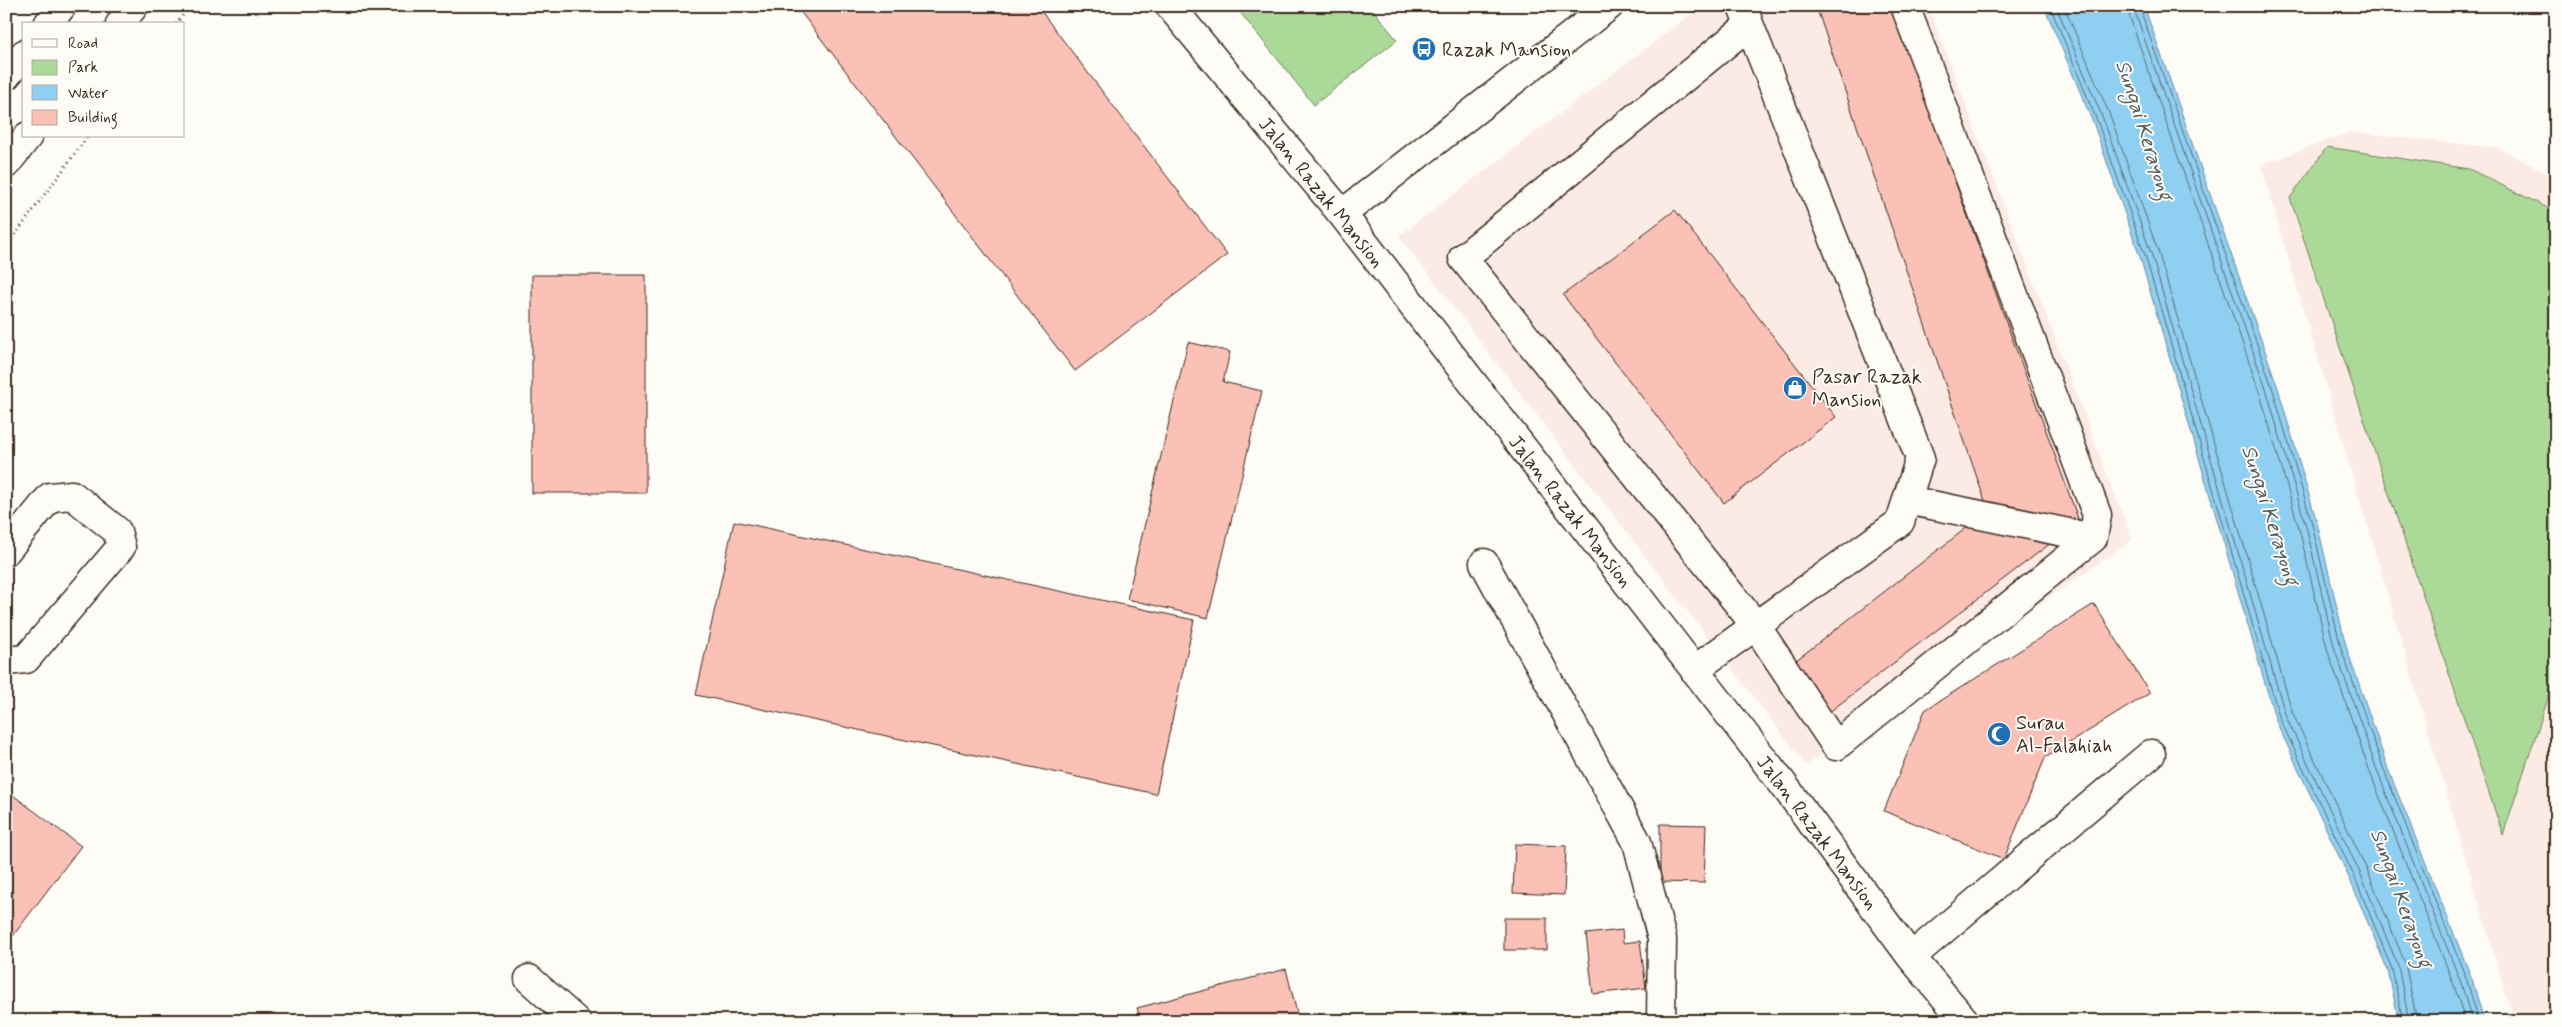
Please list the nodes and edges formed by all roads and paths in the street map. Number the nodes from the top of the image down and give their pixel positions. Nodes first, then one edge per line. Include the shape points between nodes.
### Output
1 (62, 6) edge
2 (134, 6) edge
3 (190, 6) edge
4 (1170, 6) edge
5 (1609, 6) edge
6 (1905, 6) edge
7 (1746, 16) edge
8 (50, 22) edge
9 (122, 22) edge
10 (178, 22) edge
11 (22, 56) edge
12 (6, 76) edge
13 (26, 138) edge
14 (87, 138) edge
15 (6, 164) edge
16 (1342, 214) junction
17 (6, 247) edge
18 (1907, 500) junction
19 (2093, 538) junction
20 (6, 551) edge
21 (1484, 563) dead end
22 (1756, 626) junction
23 (6, 661) edge
24 (1694, 670) junction
25 (2150, 754) dead end
26 (1911, 957) junction
27 (529, 979) dead end
28 (576, 1021) edge
29 (1661, 1021) edge
30 (1965, 1021) edge

1 - 8 main road
2 - 9 main road
3 - 10 path
4 - 16 main road, Jalan Razak Mansion
5 - 16 main road
6 - 19 main road via 2097,515
7 - 18 main road via 1920,458
7 - 22 main road via 1463,258
11 - 12 main road
13 - 15 main road
14 - 17 path
16 - 24 main road, Jalan Razak Mansion
18 - 19 main road
18 - 22 main road via 1900,522
19 - 22 main road via 1836,746
20 - 23 main road via 50,497 72,495 117,531 121,547 26,659
21 - 29 main road via 1637,842 1662,939
22 - 24 main road
24 - 26 main road, Jalan Razak Mansion
25 - 26 main road
26 - 30 main road, Jalan Razak Mansion
27 - 28 main road

